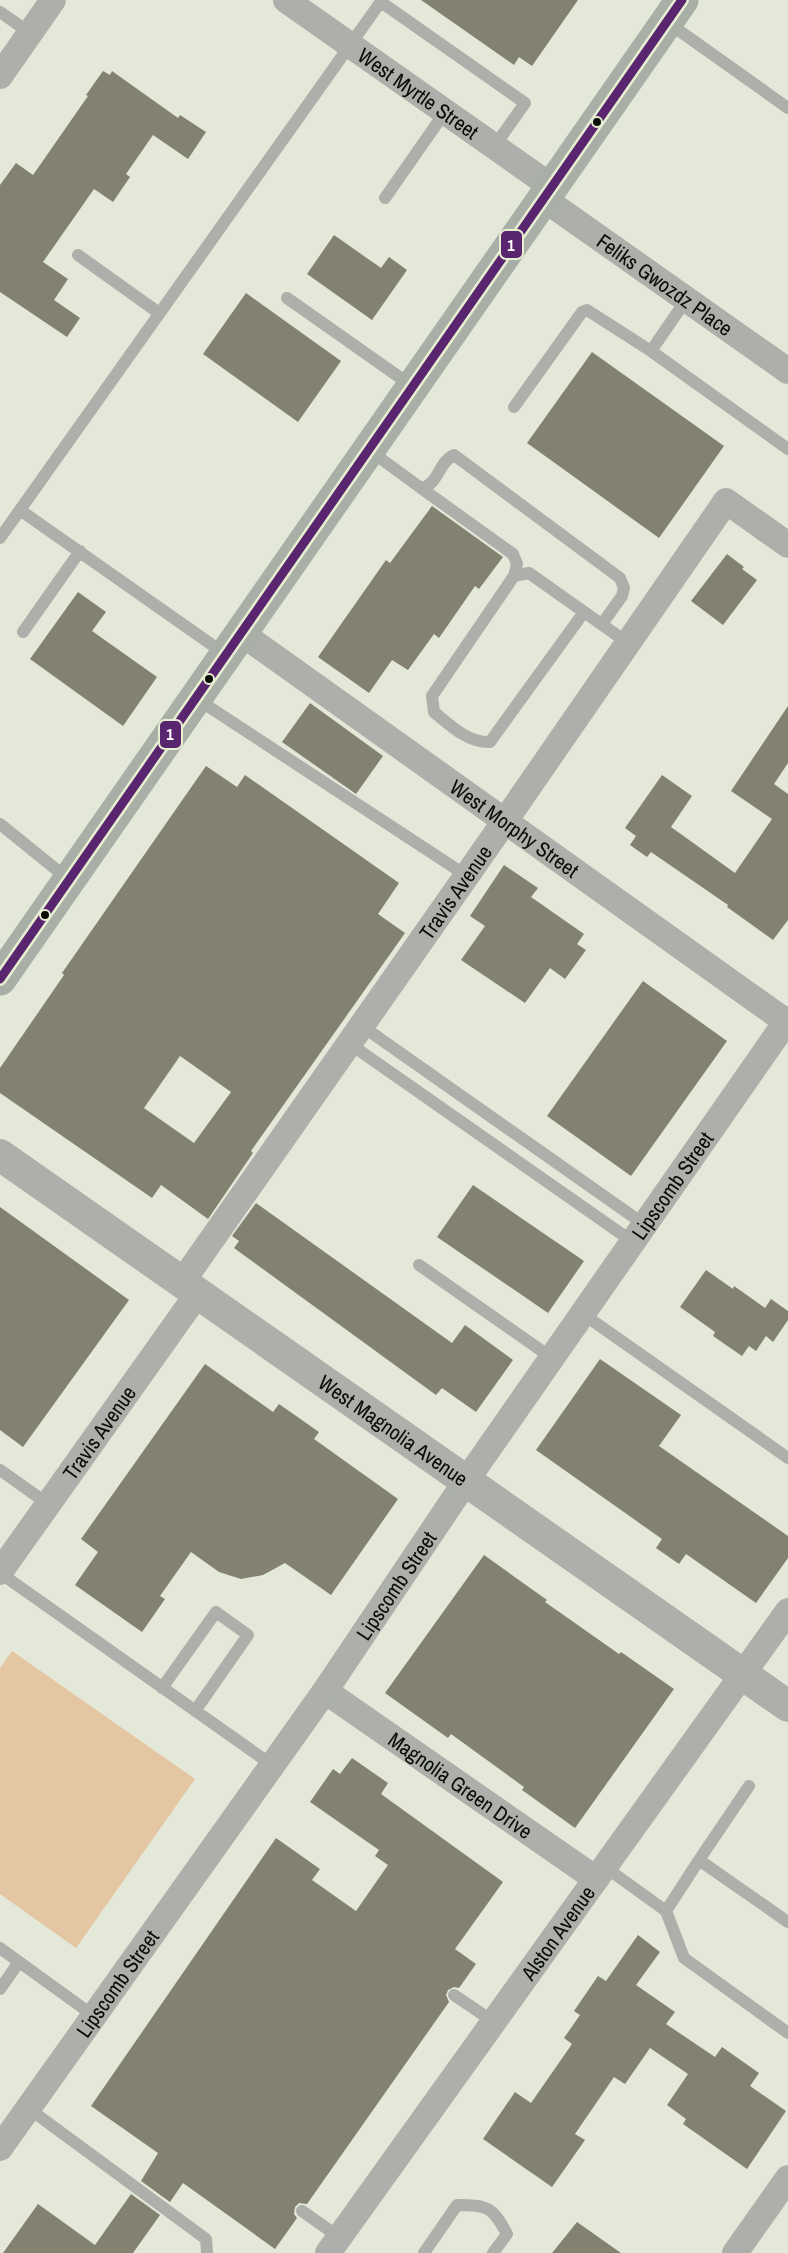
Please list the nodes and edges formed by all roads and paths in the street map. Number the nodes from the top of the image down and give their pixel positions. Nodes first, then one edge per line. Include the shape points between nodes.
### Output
1 (53, 0) edge
2 (286, 0) edge
3 (381, 1) edge
4 (676, 6) edge
5 (0, 12) edge
6 (30, 33) junction
7 (350, 45) junction
8 (0, 76) edge
9 (788, 108) edge
10 (445, 112) junction
11 (494, 147) junction
12 (548, 193) junction
13 (384, 198) dead end
14 (78, 255) dead end
15 (287, 298) dead end
16 (686, 300) junction
17 (159, 314) junction
18 (651, 351) junction
19 (787, 369) edge
20 (413, 386) junction
21 (514, 407) dead end
22 (788, 449) edge
23 (369, 450) junction
24 (421, 488) junction
25 (20, 510) junction
26 (0, 538) edge
27 (788, 545) edge
28 (80, 551) junction
29 (514, 576) junction
30 (585, 612) junction
31 (602, 624) junction
32 (23, 632) dead end
33 (628, 643) junction
34 (234, 644) junction
35 (196, 698) junction
36 (506, 821) junction
37 (0, 824) edge
38 (467, 876) junction
39 (69, 879) junction
40 (0, 979) edge
41 (787, 1021) edge
42 (356, 1035) junction
43 (0, 1155) edge
44 (639, 1234) junction
45 (419, 1265) dead end
46 (190, 1288) junction
47 (583, 1314) junction
48 (552, 1358) junction
49 (788, 1458) edge
50 (0, 1470) edge
51 (466, 1481) junction
52 (48, 1504) junction
53 (0, 1573) edge
54 (788, 1611) edge
55 (743, 1674) junction
56 (162, 1688) junction
57 (325, 1691) junction
58 (788, 1706) edge
59 (195, 1711) junction
60 (272, 1765) junction
61 (749, 1786) dead end
62 (699, 1860) junction
63 (600, 1874) junction
64 (666, 1911) junction
65 (788, 1922) edge
66 (0, 1948) edge
67 (19, 1962) junction
68 (0, 1989) edge
69 (454, 1995) dead end
70 (94, 2016) junction
71 (494, 2022) junction
72 (788, 2033) edge
73 (28, 2108) junction
74 (0, 2148) edge
75 (788, 2178) edge
76 (302, 2211) dead end
77 (334, 2245) edge
78 (207, 2253) edge
79 (424, 2253) edge
80 (493, 2253) edge
81 (735, 2253) edge

1 - 6 street
2 - 7 street, West Myrtle Street via 310,11
3 - 7 lane
3 - 11 lane via 525,103
4 - 9 lane
4 - 12 main road
5 - 6 lane
6 - 8 street
7 - 10 street, West Myrtle Street
7 - 17 lane
10 - 11 street, West Myrtle Street
10 - 13 lane
11 - 12 street, West Myrtle Street
12 - 16 street, Feliks Gwozdz Place
12 - 20 main road
14 - 17 lane
15 - 20 lane
16 - 18 lane
16 - 19 street, Feliks Gwozdz Place
17 - 25 lane
18 - 21 lane via 587,310 582,312
18 - 22 lane
20 - 23 main road
23 - 24 lane
23 - 34 main road
24 - 29 lane via 513,554 517,564
24 - 31 lane via 429,486 453,455 621,578 622,596
25 - 26 lane
25 - 28 lane
27 - 33 street, Travis Avenue via 726,501
28 - 32 lane
28 - 34 lane
29 - 30 lane via 529,573
29 - 30 lane via 432,696 434,712 477,742 490,742
30 - 31 lane
31 - 33 lane
33 - 36 street, Travis Avenue
34 - 35 main road
34 - 36 street, West Morphy Street
35 - 38 lane
35 - 39 main road
36 - 38 street, Travis Avenue
36 - 41 street, West Morphy Street
37 - 39 lane
38 - 42 street, Travis Avenue
39 - 40 main road
41 - 44 street, Lipscomb Street
42 - 44 lane
42 - 44 lane
42 - 46 street, Travis Avenue
43 - 46 street, West Magnolia Avenue
44 - 47 street, Lipscomb Street
45 - 48 lane
46 - 51 street, West Magnolia Avenue
46 - 52 street, Travis Avenue
47 - 48 street, Lipscomb Street
47 - 49 lane
48 - 51 street, Lipscomb Street
50 - 52 lane
51 - 55 street, West Magnolia Avenue
51 - 57 street, Lipscomb Street
52 - 53 street, Travis Avenue
53 - 56 lane
54 - 55 street, Alston Avenue
55 - 58 street, West Magnolia Avenue
55 - 63 street, Alston Avenue
56 - 59 lane
56 - 59 lane via 216,1612 248,1635
57 - 60 street, Lipscomb Street
57 - 63 street, Magnolia Green Drive
59 - 60 lane
60 - 70 street, Lipscomb Street
61 - 62 lane
62 - 64 lane
62 - 65 lane
63 - 64 lane
63 - 71 street, Alston Avenue
64 - 72 lane via 684,1958
66 - 67 lane
67 - 68 lane
67 - 70 lane
69 - 71 lane
70 - 73 street, Lipscomb Street
71 - 77 street, Alston Avenue
73 - 74 street, Lipscomb Street
73 - 78 lane via 206,2239
75 - 81 street
76 - 77 lane
79 - 80 lane via 457,2205 482,2205 498,2216 507,2234

